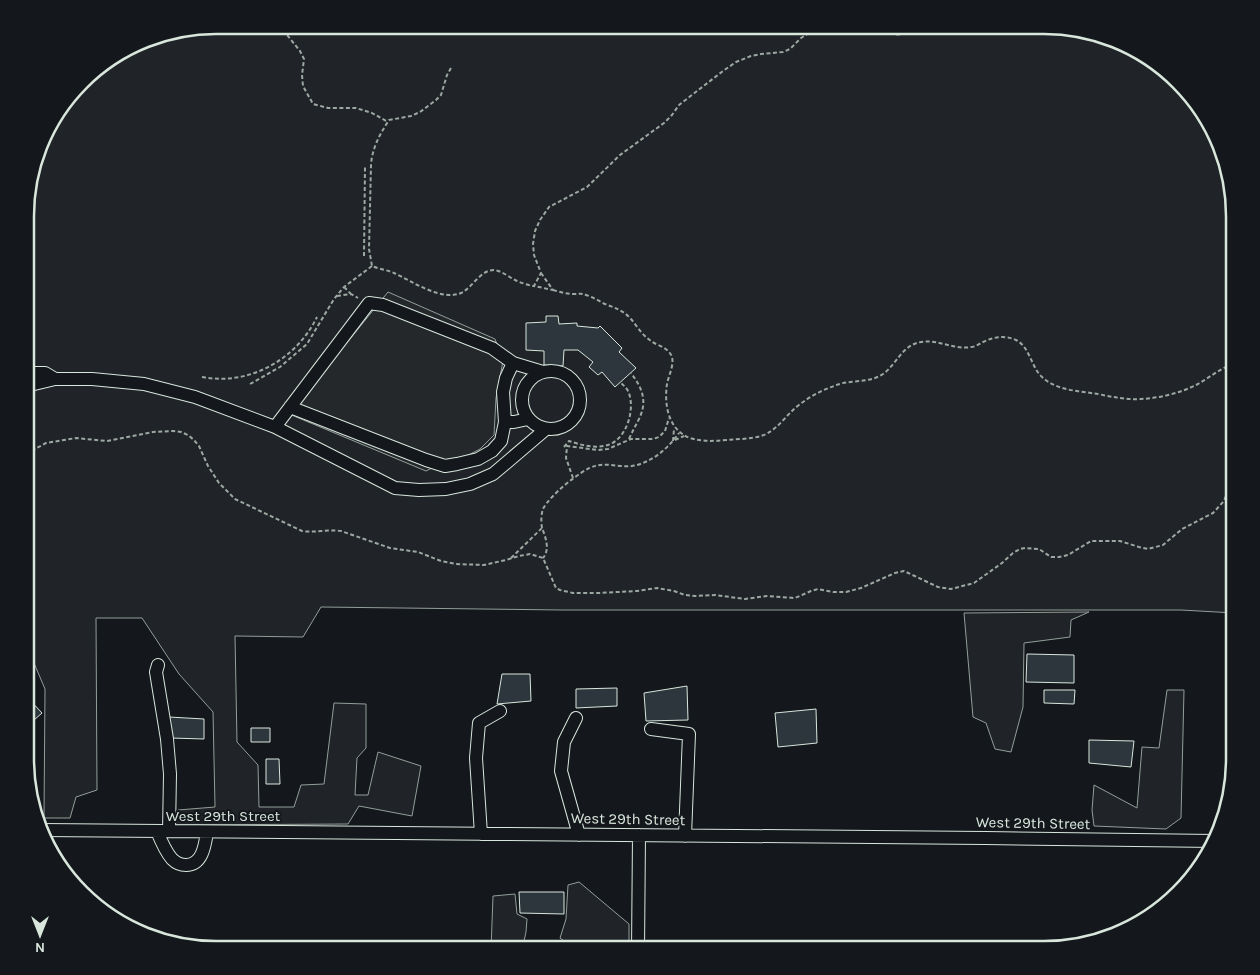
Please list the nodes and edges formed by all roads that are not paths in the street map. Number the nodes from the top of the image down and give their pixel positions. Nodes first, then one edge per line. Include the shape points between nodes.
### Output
1 (513, 363) junction
2 (543, 372) junction
3 (34, 373) edge
4 (55, 379) junction
5 (34, 384) edge
6 (290, 407) junction
7 (528, 419) junction
8 (504, 422) junction
9 (275, 427) junction
10 (546, 429) junction
11 (158, 664) dead end
12 (500, 711) dead end
13 (576, 718) dead end
14 (651, 729) dead end
15 (48, 830) edge
16 (163, 831) junction
17 (207, 832) junction
18 (481, 834) junction
19 (579, 835) junction
20 (639, 835) junction
21 (685, 836) junction
22 (1207, 841) edge
23 (638, 941) edge

1 - 2 street
1 - 6 street via 492,348 383,305 369,303
1 - 8 street via 503,392
2 - 7 street via 527,382 522,391 521,401
2 - 10 street via 552,370 570,378 576,385 580,403 572,420 556,429
3 - 4 street via 45,373
4 - 5 street
4 - 9 street via 144,384 195,397
6 - 8 street via 445,466 492,451 501,441
6 - 9 street
7 - 8 street
7 - 10 street
9 - 10 street via 394,488 418,490 470,484 492,474
11 - 16 street via 156,672 170,774
12 - 18 street via 478,723 476,758
13 - 19 street via 564,742 561,771
14 - 21 street via 689,734
15 - 16 street, West 29th Street
16 - 17 street, West 29th Street
16 - 17 street via 170,857 184,865 197,861
17 - 18 street, West 29th Street
18 - 19 street, West 29th Street
19 - 20 street, West 29th Street
20 - 21 street, West 29th Street
20 - 23 street
21 - 22 street, West 29th Street

